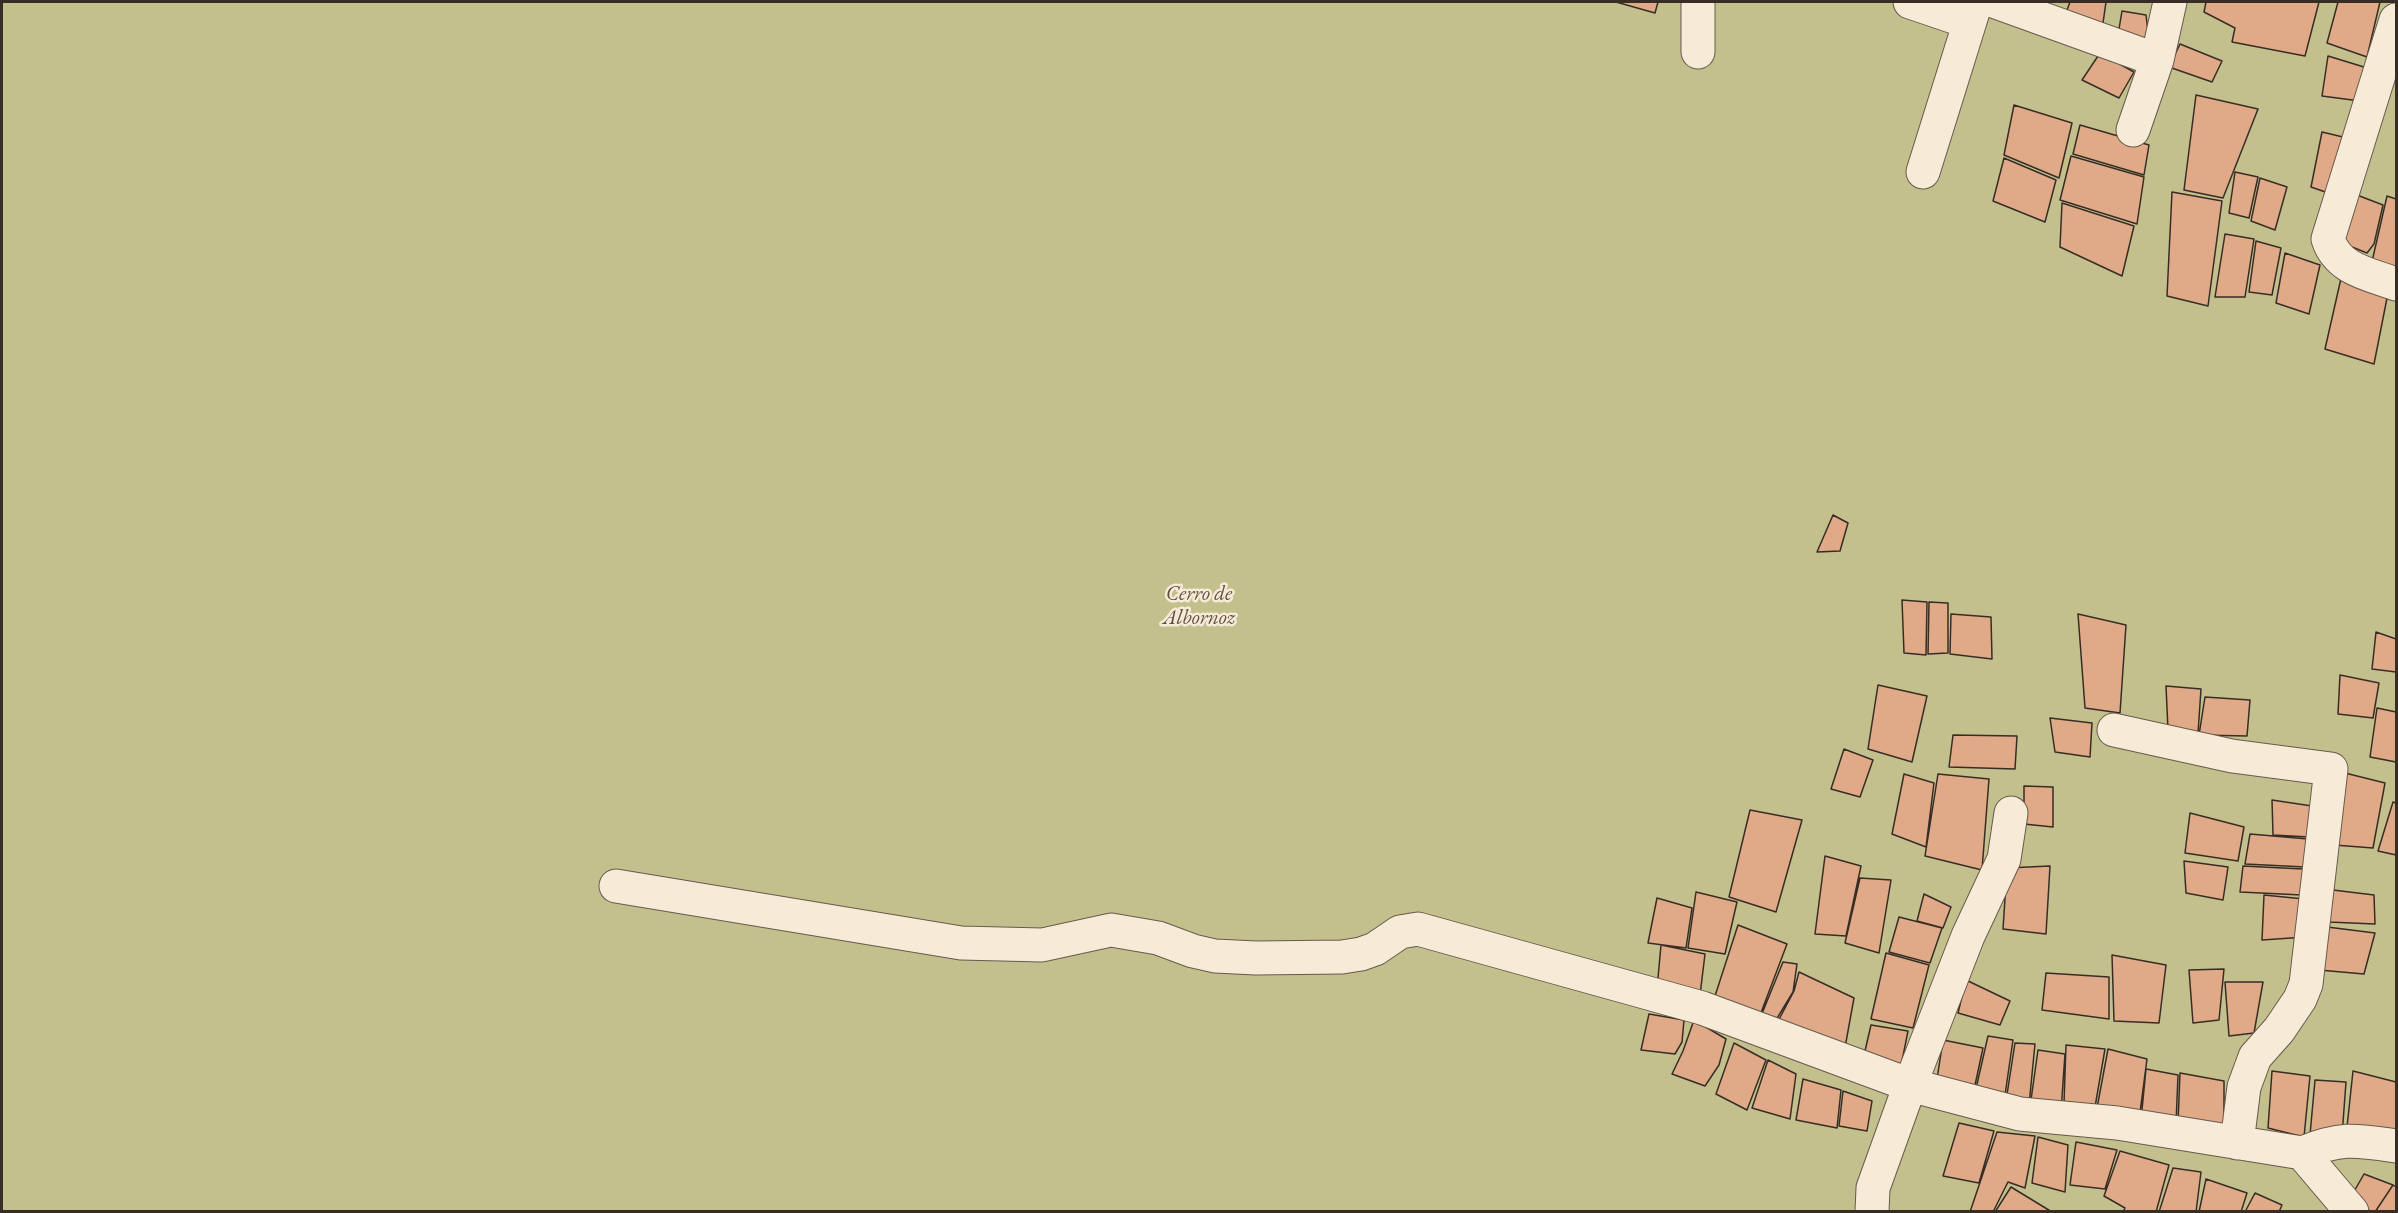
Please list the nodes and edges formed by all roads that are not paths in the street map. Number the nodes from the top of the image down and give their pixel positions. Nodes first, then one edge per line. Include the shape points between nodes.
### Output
1 (1698, 2) edge
2 (1910, 2) edge
3 (1996, 2) edge
4 (2170, 2) edge
5 (1973, 12) edge
6 (2397, 20) edge
7 (1698, 52) dead end
8 (2157, 60) junction
9 (2133, 130) dead end
10 (1923, 172) dead end
11 (2397, 284) edge
12 (2114, 730) dead end
13 (2011, 813) dead end
14 (616, 886) dead end
15 (1910, 1085) junction
16 (2237, 1143) junction
17 (2397, 1146) edge
18 (2302, 1153) junction
19 (1872, 1212) edge
20 (2352, 1212) edge

1 - 7 street
2 - 5 street
3 - 8 street
4 - 8 street
5 - 10 street
6 - 11 street via 2328,239 2332,251 2344,264
8 - 9 street
12 - 16 street via 2232,756 2331,769 2306,984 2279,1030 2255,1057 2244,1087
13 - 15 street via 2004,859 1968,936
14 - 15 street via 961,943 1002,946 1042,945 1111,930 1158,938 1215,956 1342,957 1368,952 1400,932 1418,929 1702,1008
15 - 16 street via 2019,1114 2117,1124
15 - 19 street via 1872,1188
16 - 18 street
17 - 18 street via 2354,1139
18 - 20 street

